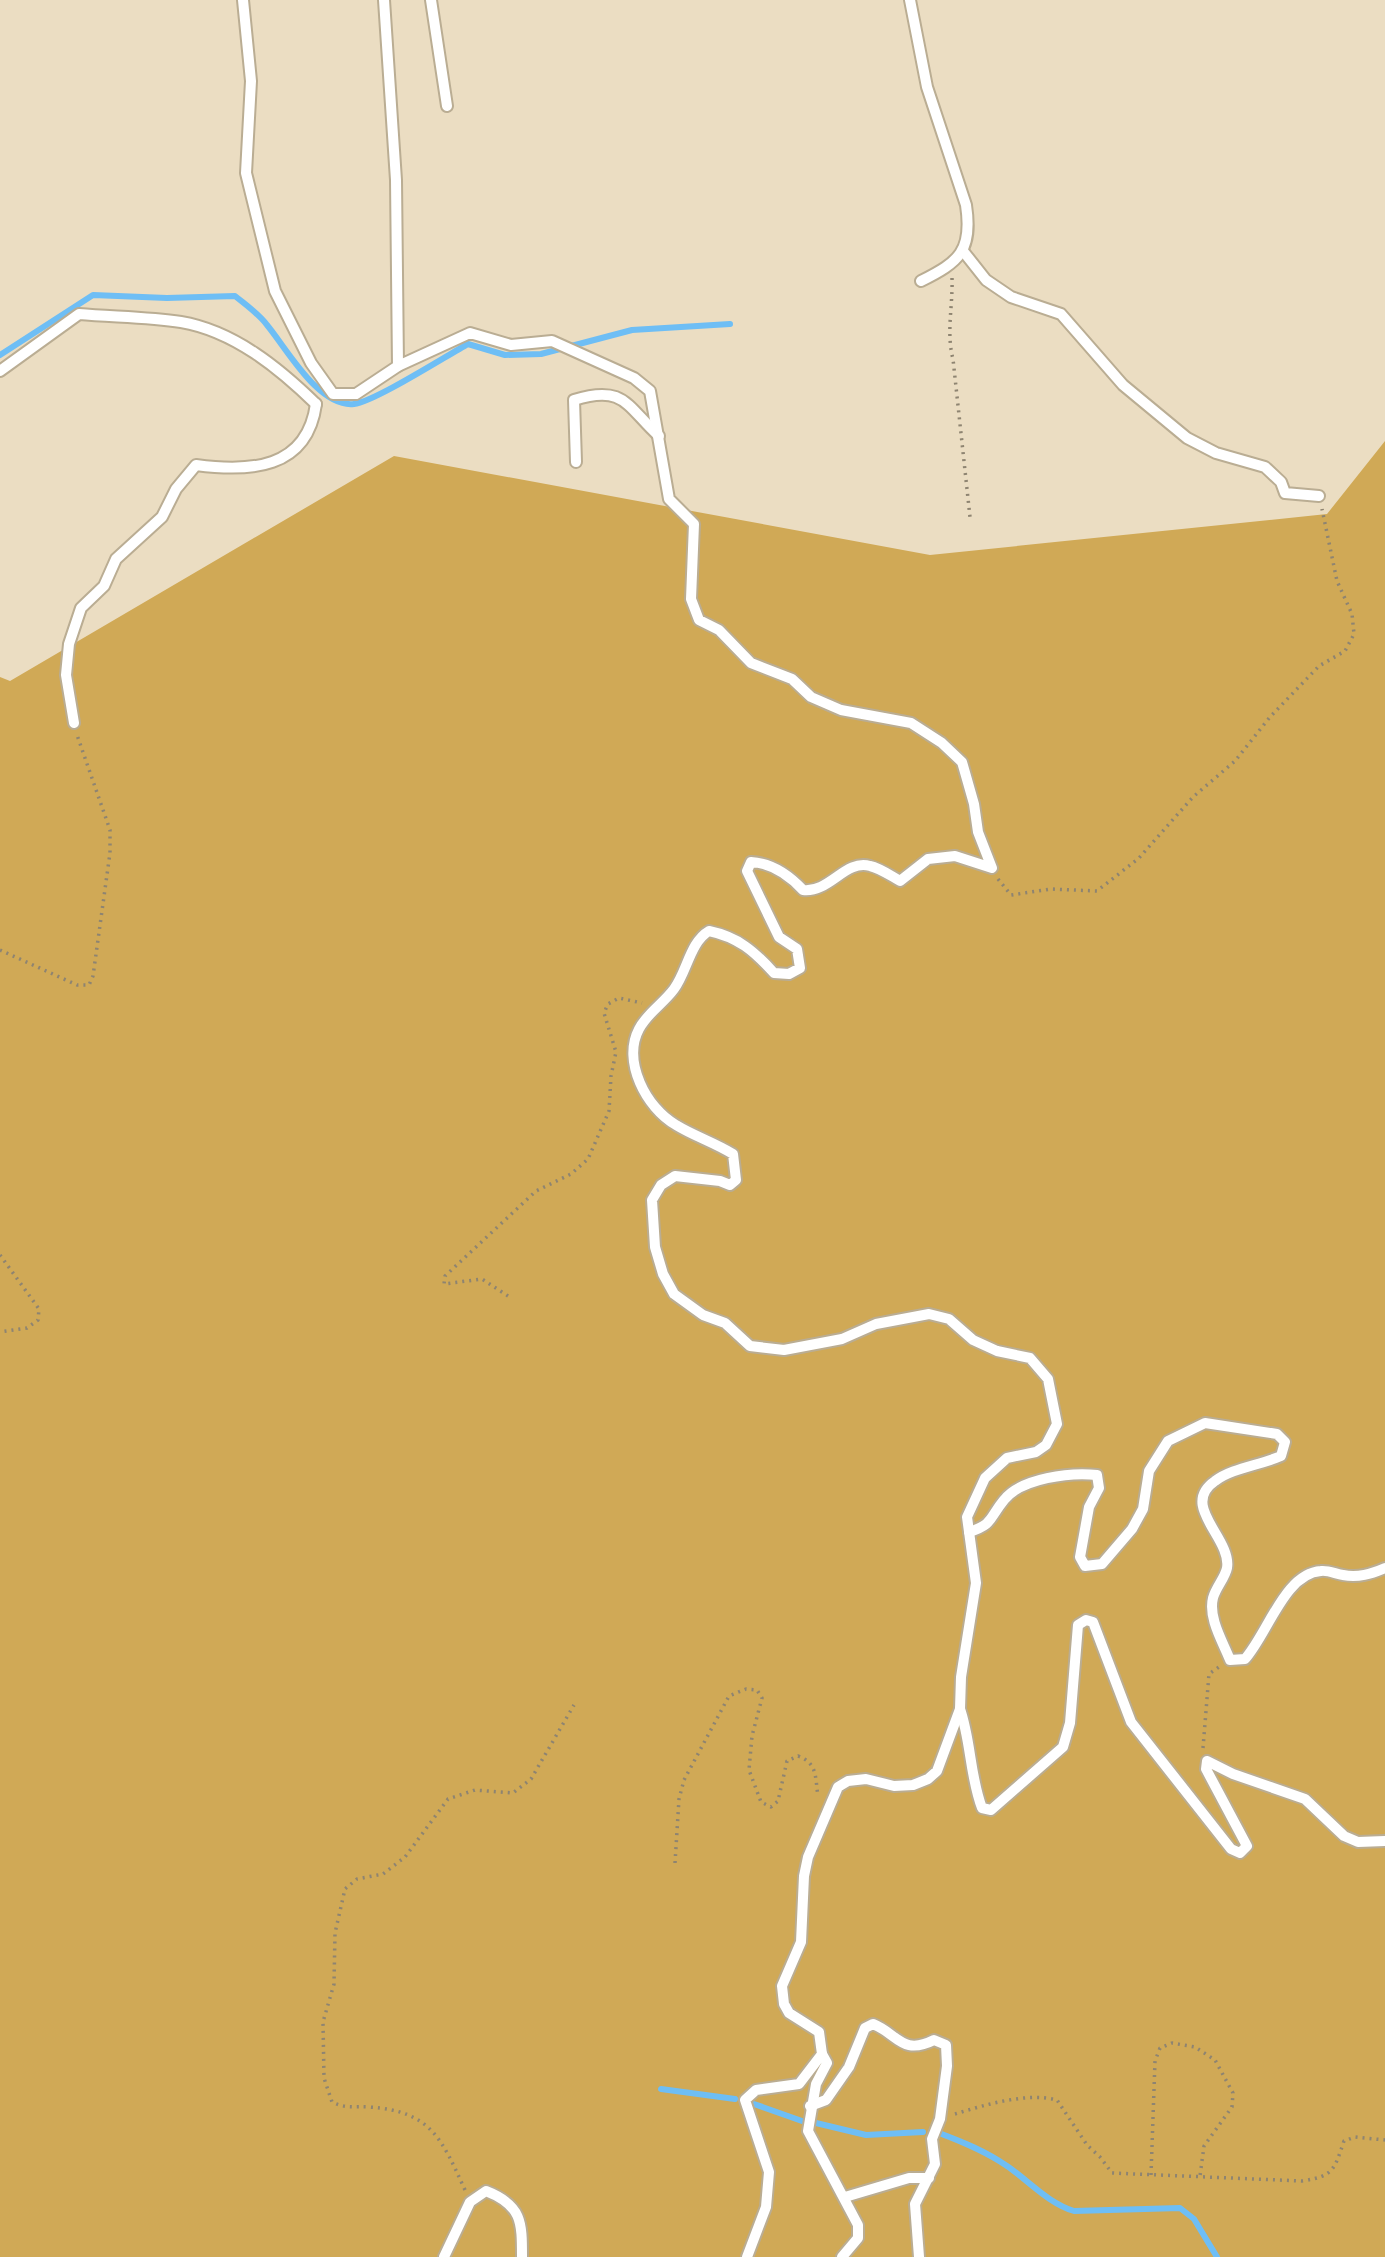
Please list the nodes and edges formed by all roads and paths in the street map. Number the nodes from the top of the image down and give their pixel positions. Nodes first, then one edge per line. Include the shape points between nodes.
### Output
1 (243, 0) edge
2 (384, 0) edge
3 (431, 0) edge
4 (910, 0) edge
5 (447, 106) dead end
6 (963, 251) junction
7 (952, 265) junction
8 (921, 281) dead end
9 (398, 366) junction
10 (0, 371) edge
11 (333, 394) junction
12 (316, 404) junction
13 (659, 436) junction
14 (576, 462) dead end
15 (1319, 496) joint
16 (970, 517) dead end
17 (74, 723) joint
18 (992, 869) junction
19 (0, 950) edge
20 (654, 1006) junction
21 (0, 1255) edge
22 (508, 1296) dead end
23 (0, 1332) edge
24 (969, 1532) junction
25 (1385, 1568) edge
26 (1230, 1660) junction
27 (574, 1705) dead end
28 (960, 1709) junction
29 (1207, 1761) junction
30 (825, 1821) junction
31 (1385, 1842) edge
32 (675, 1863) dead end
33 (821, 2054) junction
34 (810, 2106) junction
35 (940, 2119) junction
36 (1385, 2140) edge
37 (1151, 2175) junction
38 (1199, 2176) junction
39 (929, 2178) junction
40 (845, 2197) junction
41 (470, 2202) junction
42 (444, 2257) edge
43 (522, 2257) edge
44 (747, 2257) edge
45 (842, 2257) edge
46 (919, 2257) edge

1 - 11 lane via 251,81 246,173 275,291 311,363
2 - 9 lane via 396,180
3 - 5 lane
4 - 6 lane via 928,87 966,205 969,225
6 - 7 lane
6 - 15 lane via 986,280 1011,297 1061,314 1123,385 1187,438 1216,453 1265,467 1281,482 1284,493
7 - 8 lane
7 - 16 path via 948,339
9 - 11 lane via 356,394
9 - 13 lane via 470,333 511,345 552,341 634,378 650,391
10 - 12 lane via 79,314 182,322 248,348 286,374
11 - 12 lane
12 - 17 lane via 314,421 305,436 264,467 234,470 196,465 176,489 162,517 116,559 104,586 81,608 69,644 66,675
13 - 14 lane via 631,404 590,395 574,401
13 - 18 lane via 669,499 694,524 691,599 699,620 719,630 751,663 792,679 811,696 841,710 911,723 942,743 962,762
15 - 18 path via 1337,581 1352,614 1354,634 1345,651 1320,666 1270,717 1236,761 1193,797 1139,858 1097,891 1051,889 1011,895
17 - 19 path via 110,830 93,976 89,985 77,985
18 - 20 lane via 956,856 928,859 901,881 870,866 855,865 815,891 803,890 765,862 751,862 747,872 779,937 797,949 800,968 789,974 774,973 753,950 731,936 709,931 701,936 679,982
20 - 22 path via 619,998 608,1004 604,1013 617,1052 609,1111 588,1159 571,1174 536,1191 445,1276 444,1284 482,1279
20 - 24 lane via 638,1030 631,1056 637,1076 658,1110 675,1125 733,1154 736,1181 730,1185 675,1176 661,1185 652,1200 655,1247 674,1294 703,1315 725,1323 750,1346 784,1350 814,1347 876,1324 929,1314 949,1320 973,1340 998,1351 1030,1358 1048,1379 1057,1424 1052,1438 1036,1452 1007,1458 985,1478 967,1517
21 - 23 path via 39,1309 38,1320 27,1328
24 - 26 lane via 988,1526 1004,1499 1019,1486 1083,1473 1097,1475 1098,1488 1089,1507 1080,1557 1085,1566 1102,1564 1143,1509 1149,1471 1168,1441 1205,1423 1277,1434 1285,1442 1281,1456 1217,1479 1206,1489 1202,1502 1205,1518 1225,1549 1227,1569 1213,1598 1214,1619
24 - 28 lane via 976,1583
25 - 26 lane via 1370,1575 1346,1576 1324,1570 1305,1574 1290,1588 1259,1643 1245,1659
26 - 29 path via 1209,1674 1203,1750
27 - 41 path via 531,1779 513,1793 475,1790 448,1799 405,1857 383,1874 357,1878 345,1889 335,1933 334,1984 323,2022 324,2078 332,2102 345,2108 369,2107 410,2115 432,2128
28 - 29 lane via 968,1732 976,1793 982,1808 991,1810 1063,1747 1070,1723 1078,1625 1086,1620 1093,1622 1131,1722 1231,1849 1240,1853 1247,1846 1206,1769
28 - 30 lane via 937,1771 928,1779 894,1786 866,1779 848,1781 838,1787
29 - 31 lane via 1305,1799 1344,1836 1358,1842
30 - 32 path via 815,1769 798,1756 787,1761 778,1801 771,1807 761,1802 749,1770 762,1698 757,1690 746,1689 729,1696 684,1780
30 - 33 lane via 804,1876 802,1942 782,1986 789,2012 819,2032
33 - 34 lane via 827,2063
33 - 44 lane via 799,2084 756,2090 745,2100 769,2172 766,2207
34 - 35 lane via 826,2100 849,2067 866,2028 873,2024 902,2044 921,2046 934,2040 946,2045
34 - 40 lane via 808,2131
35 - 37 path via 980,2106 1042,2096 1056,2100 1112,2174
35 - 39 lane via 932,2139 935,2164
36 - 38 path via 1355,2137 1344,2141 1334,2170 1321,2178
37 - 38 path
37 - 38 path via 1155,2061 1160,2048 1172,2043 1195,2047 1215,2060 1233,2093 1232,2107 1204,2146
39 - 40 lane via 909,2178
39 - 46 lane via 915,2204
40 - 45 lane via 858,2225 858,2238
41 - 42 lane
41 - 43 lane via 486,2191 506,2199 522,2222

